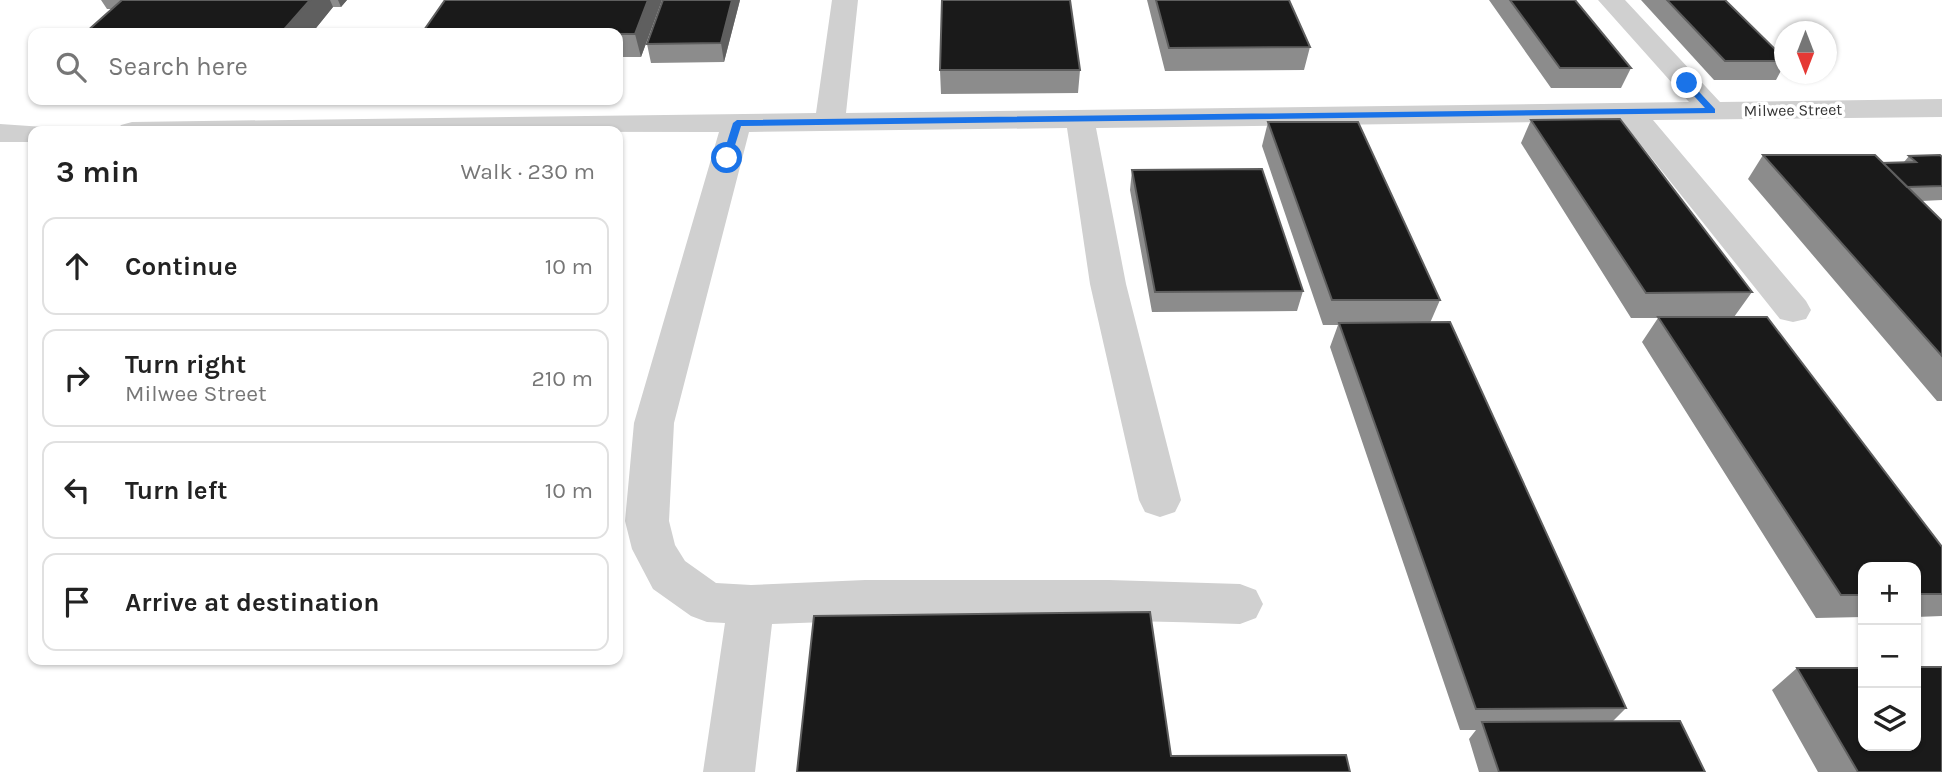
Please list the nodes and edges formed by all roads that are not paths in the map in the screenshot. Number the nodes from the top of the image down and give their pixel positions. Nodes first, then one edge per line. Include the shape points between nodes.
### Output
1 (845, 0) edge
2 (1611, 0) edge
3 (1942, 108) edge
4 (1712, 111) junction
5 (1630, 112) junction
6 (1080, 119) junction
7 (830, 122) junction
8 (737, 123) junction
9 (510, 126) edge
10 (28, 132) edge
11 (0, 133) edge
12 (1793, 310) dead end
13 (1160, 500) dead end
14 (1240, 604) dead end
15 (751, 605) junction
16 (729, 772) edge

1 - 7 street
2 - 4 street
3 - 4 street, Milwee Street
4 - 5 street, Milwee Street
5 - 6 street, Milwee Street
5 - 12 street
6 - 7 street, Milwee Street
6 - 13 street via 1108,284
7 - 8 street, Milwee Street
8 - 9 street, Milwee Street
8 - 15 street via 654,423 647,521 654,549 669,575 707,602
10 - 11 street
14 - 15 street via 864,600
15 - 16 street

